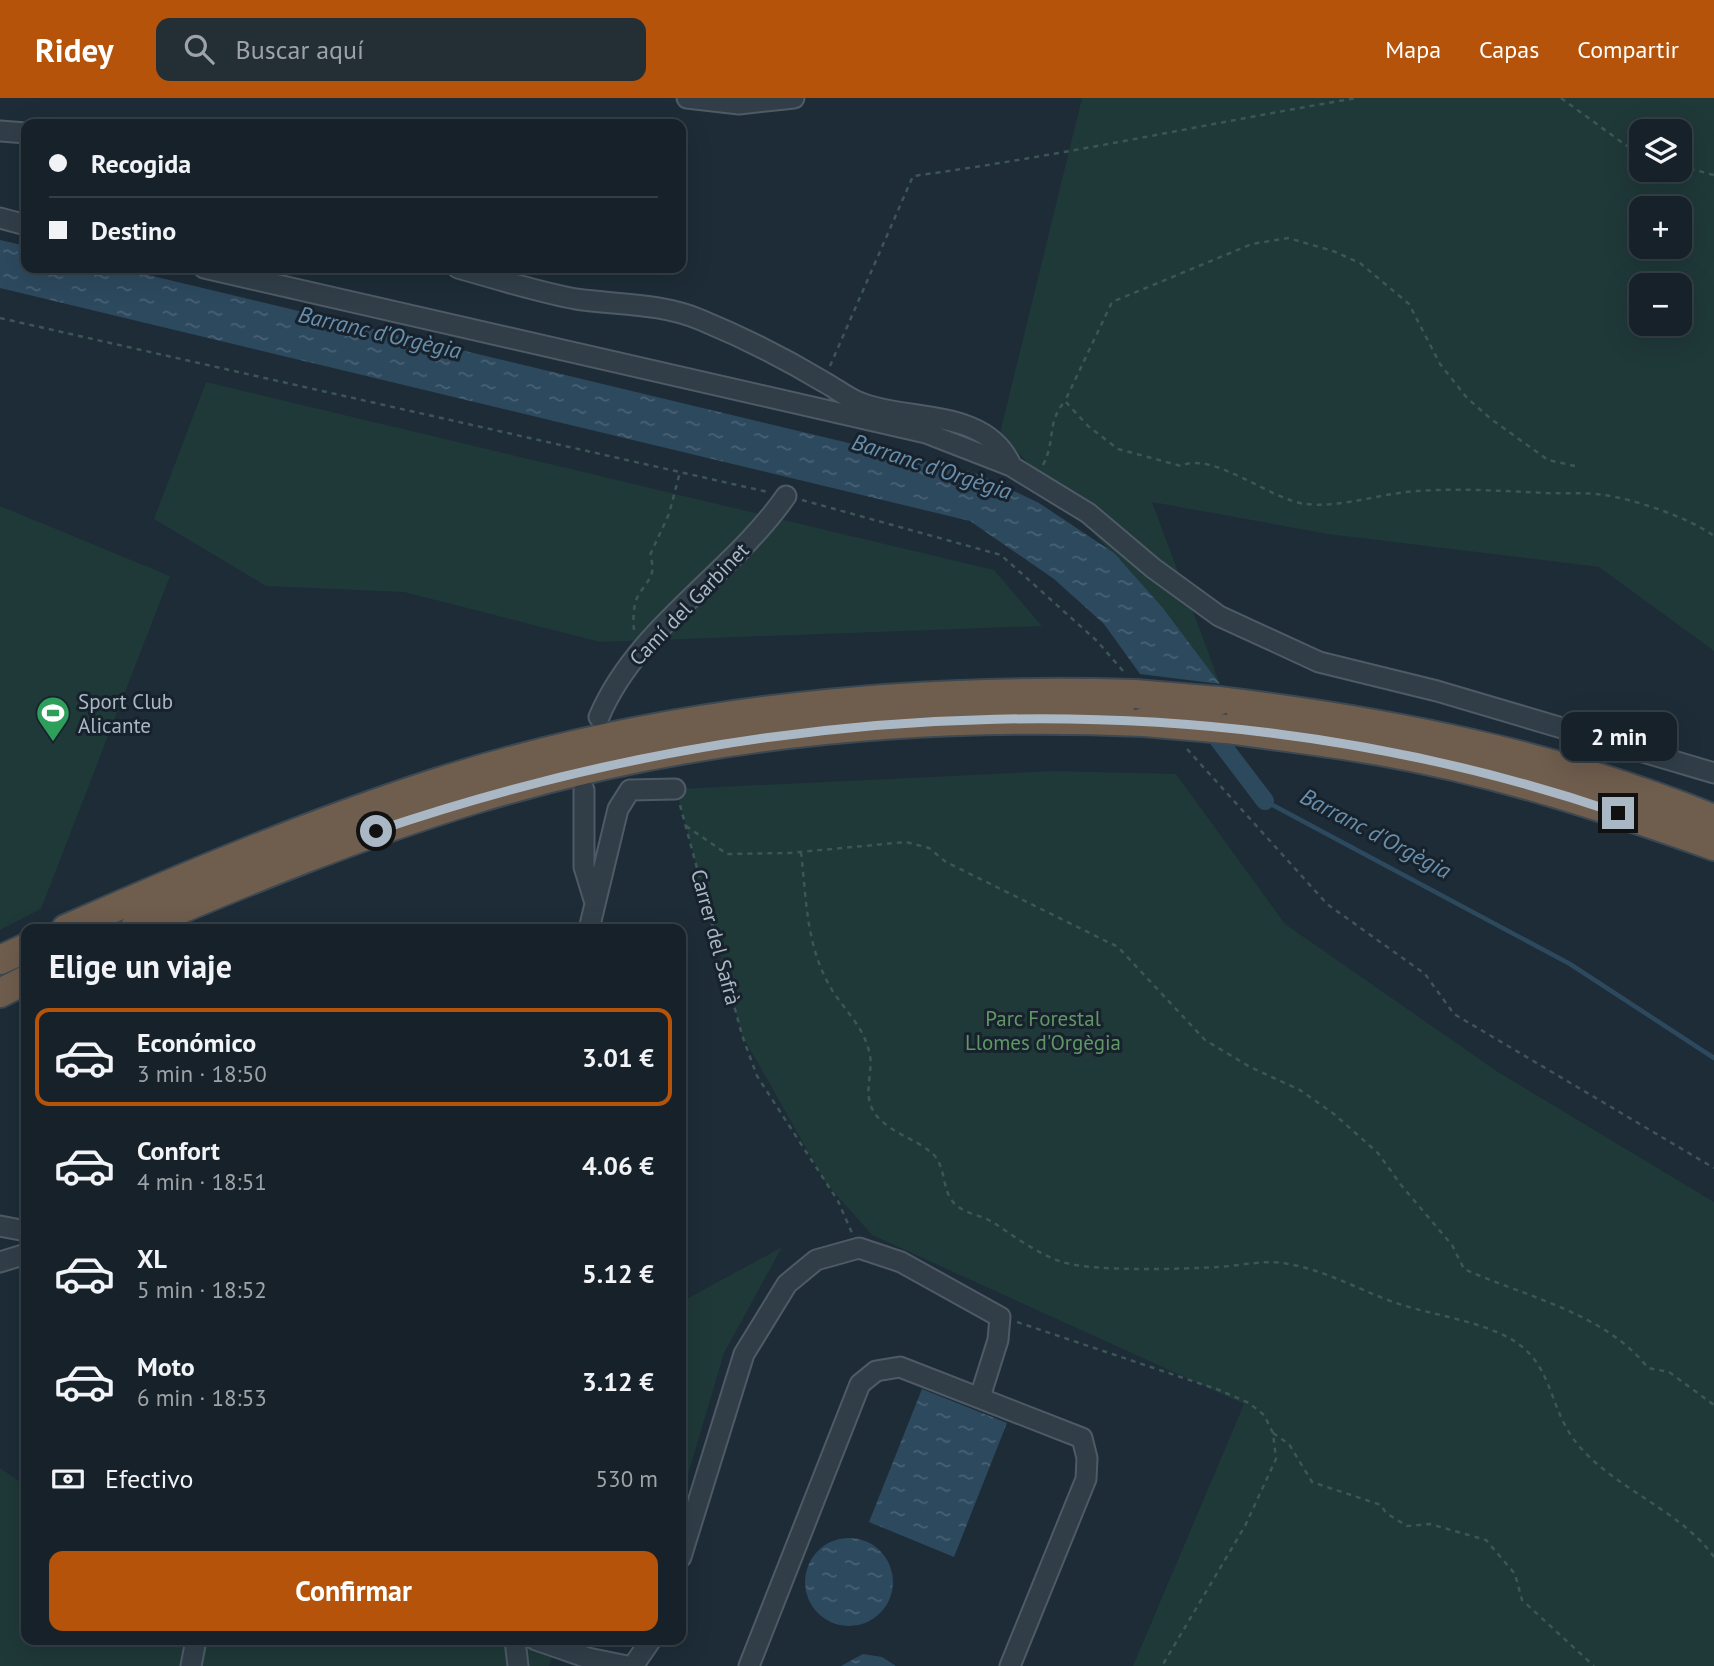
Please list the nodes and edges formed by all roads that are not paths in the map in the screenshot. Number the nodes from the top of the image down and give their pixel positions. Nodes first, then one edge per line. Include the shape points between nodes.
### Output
1 (687, 98) edge
2 (794, 98) edge
3 (0, 131) edge
4 (21, 133) edge
5 (0, 218) edge
6 (21, 224) edge
7 (226, 273) edge
8 (478, 273) edge
9 (1011, 466) junction
10 (786, 496) road end
11 (599, 717) dead end
12 (1714, 773) edge
13 (676, 789) road end
14 (584, 790) dead end
15 (1714, 819) edge
16 (1714, 846) edge
17 (595, 904) junction
18 (77, 924) edge
19 (146, 924) edge
20 (590, 924) edge
21 (21, 950) edge
22 (0, 960) edge
23 (21, 982) edge
24 (0, 993) edge
25 (0, 1226) edge
26 (21, 1230) edge
27 (21, 1256) edge
28 (0, 1262) edge
29 (980, 1397) junction
30 (686, 1541) edge
31 (194, 1645) edge
32 (516, 1645) edge
33 (550, 1645) edge
34 (649, 1645) edge
35 (191, 1666) edge
36 (519, 1666) edge
37 (627, 1666) edge
38 (633, 1666) edge
39 (749, 1666) edge
40 (1010, 1666) edge

1 - 2 street via 739,104
3 - 4 street
5 - 6 street
7 - 9 street via 828,408 926,433
8 - 9 street via 575,298 664,308 688,316 855,401 952,420 976,430 1006,455
9 - 12 street via 1088,513 1219,616 1319,662 1437,691
10 - 11 street, Camí del Garbinet via 767,523 648,642 610,691
13 - 17 street via 630,790 618,809
14 - 17 street via 584,867
15 - 18 highway, bridge via 1631,788 1470,743 1130,683 890,696 613,737 434,784 179,879
16 - 19 highway, bridge via 1595,805 1381,751 1144,722 909,722 822,729 654,754 543,781 354,839
17 - 20 street
21 - 22 highway
23 - 24 highway
25 - 26 street
27 - 28 street
29 - 30 street via 998,1340 1000,1317 901,1262 859,1248 816,1259 787,1284 744,1354
29 - 39 street via 900,1367 876,1371 860,1384
29 - 40 street via 1082,1438 1087,1458 1086,1479
31 - 35 street
32 - 36 street
33 - 37 street
34 - 38 street

